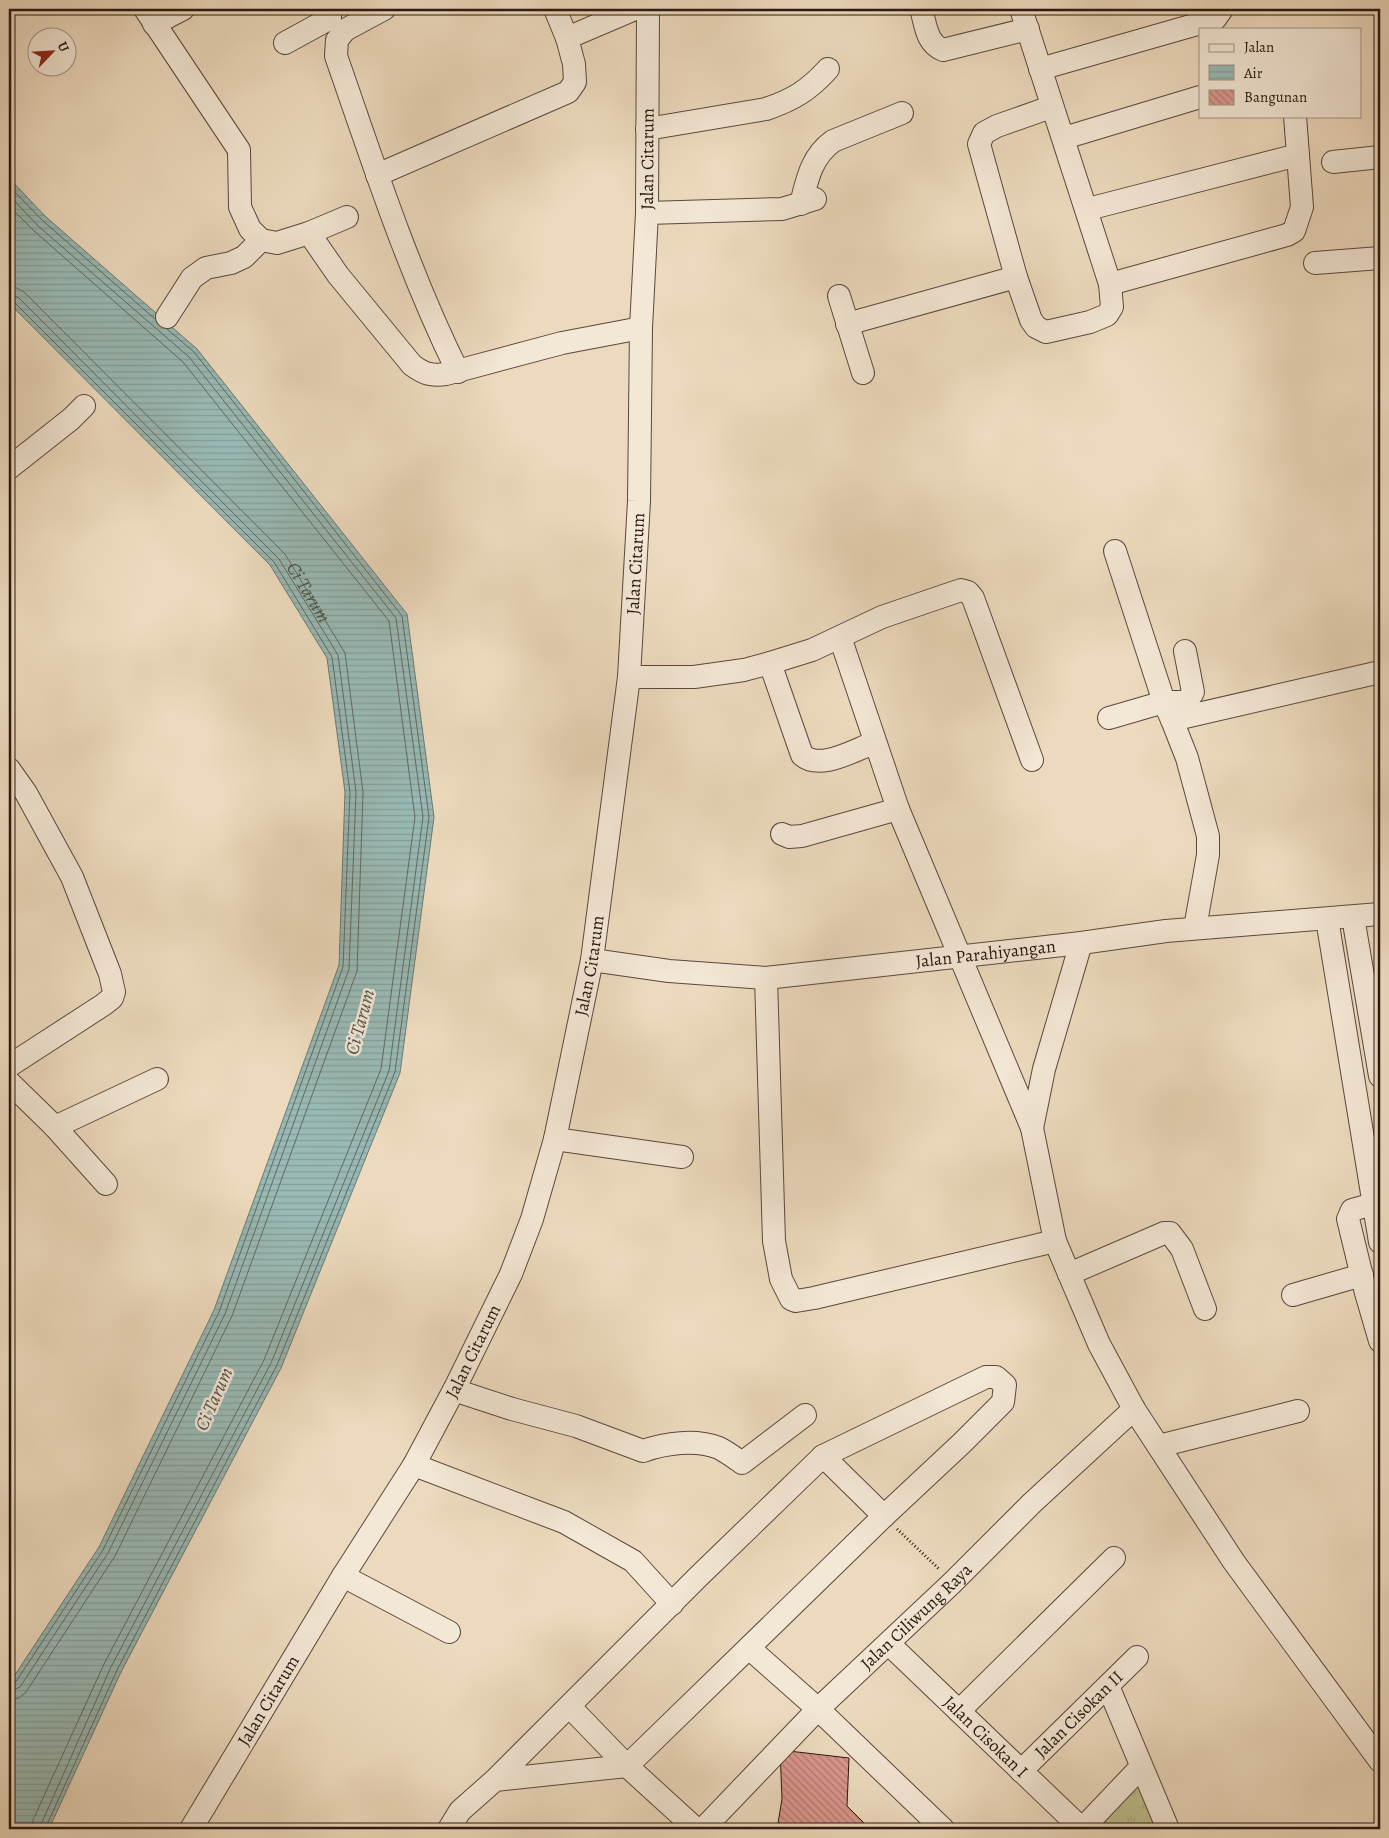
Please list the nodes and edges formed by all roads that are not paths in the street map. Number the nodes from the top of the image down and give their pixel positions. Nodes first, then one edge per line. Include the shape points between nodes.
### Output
1 (183, 9) edge
2 (330, 9) edge
3 (384, 9) edge
4 (555, 9) edge
5 (635, 9) edge
6 (648, 9) edge
7 (921, 9) edge
8 (1222, 9) edge
9 (150, 16) edge
10 (354, 16) edge
11 (1024, 19) edge
12 (567, 38) junction
13 (285, 42) dead end
14 (1040, 68) junction
15 (828, 69) dead end
16 (1199, 97) edge
17 (1051, 107) junction
18 (902, 113) dead end
19 (1295, 118) edge
20 (647, 129) junction
21 (1064, 138) junction
22 (1298, 155) junction
23 (1380, 157) edge
24 (1332, 162) dead end
25 (377, 176) junction
26 (1088, 209) junction
27 (647, 213) junction
28 (346, 217) dead end
29 (309, 233) junction
30 (261, 240) junction
31 (1380, 258) edge
32 (1315, 263) dead end
33 (1016, 277) junction
34 (1110, 284) junction
35 (840, 296) dead end
36 (167, 317) dead end
37 (847, 324) junction
38 (641, 328) junction
39 (458, 372) junction
40 (863, 373) dead end
41 (84, 406) dead end
42 (9, 468) edge
43 (1115, 551) dead end
44 (840, 637) junction
45 (1186, 651) dead end
46 (770, 663) junction
47 (1380, 672) edge
48 (629, 678) junction
49 (1168, 711) junction
50 (1108, 718) dead end
51 (874, 743) junction
52 (1032, 760) dead end
53 (9, 771) edge
54 (898, 809) junction
55 (782, 834) dead end
56 (1380, 914) edge
57 (1353, 917) junction
58 (1327, 919) junction
59 (1195, 928) junction
60 (1081, 943) junction
61 (958, 955) junction
62 (592, 960) junction
63 (766, 978) junction
64 (9, 1066) edge
65 (1380, 1076) edge
66 (157, 1078) dead end
67 (9, 1082) edge
68 (55, 1127) junction
69 (1032, 1128) junction
70 (555, 1139) junction
71 (682, 1157) dead end
72 (106, 1184) dead end
73 (1373, 1204) junction
74 (1379, 1231) edge
75 (1055, 1241) junction
76 (1069, 1274) junction
77 (1369, 1285) edge
78 (1293, 1295) dead end
79 (1205, 1309) dead end
80 (1380, 1341) edge
81 (454, 1390) junction
82 (1134, 1409) junction
83 (1298, 1411) dead end
84 (805, 1415) dead end
85 (1159, 1446) junction
86 (823, 1456) junction
87 (414, 1465) junction
88 (884, 1516) junction
89 (1114, 1558) dead end
90 (343, 1576) junction
91 (672, 1604) junction
92 (449, 1632) dead end
93 (889, 1644) junction
94 (749, 1648) junction
95 (1137, 1657) dead end
96 (1108, 1686) junction
97 (570, 1707) junction
98 (818, 1709) junction
99 (959, 1711) junction
100 (1380, 1761) edge
101 (627, 1766) junction
102 (1141, 1767) junction
103 (1022, 1771) junction
104 (495, 1780) junction
105 (198, 1827) edge
106 (449, 1829) edge
107 (696, 1829) edge
108 (703, 1829) edge
109 (943, 1829) edge
110 (1082, 1829) edge
111 (1168, 1829) edge

1 - 9 street
2 - 13 street via 330,18
3 - 10 street
4 - 12 street
5 - 12 street
6 - 20 street, Jalan Citarum
7 - 11 street via 930,40 934,47 944,50
8 - 14 street via 1215,19 1206,22
9 - 30 street via 239,150 240,207 250,229
10 - 25 street via 337,40 336,56
11 - 14 street
12 - 25 street via 575,82 568,92
14 - 17 street
15 - 20 street via 810,88 783,104
16 - 21 street
17 - 21 street
17 - 33 street via 997,126 984,133 980,144
18 - 27 street via 823,148 810,167 808,202 782,209
19 - 22 street
20 - 27 street, Jalan Citarum
21 - 26 street
22 - 26 street
22 - 34 street via 1302,207 1294,231
23 - 24 street
25 - 39 street
26 - 34 street
27 - 38 street, Jalan Citarum
28 - 29 street
29 - 30 street via 277,243
29 - 39 street via 338,275 412,365 433,376
30 - 36 street via 244,257 206,268 192,278
31 - 32 street
33 - 34 street via 1031,320 1046,332 1107,315 1112,307
33 - 37 street
35 - 37 street
37 - 40 street
38 - 39 street via 562,343
38 - 48 street, Jalan Citarum via 639,502
41 - 42 street
43 - 49 street
44 - 46 street
44 - 51 street
44 - 52 street via 882,617 961,590 968,592 973,598
45 - 49 street via 1192,697
46 - 48 street via 694,677
46 - 51 street via 802,755 809,762 819,763
47 - 49 street
48 - 62 street, Jalan Citarum
49 - 50 street
49 - 59 street via 1187,758 1208,836 1208,855
51 - 54 street
53 - 64 street via 26,793 72,877 114,992 103,1005
54 - 55 street via 802,836
54 - 61 street
56 - 57 street, Jalan Parahiyangan
57 - 58 street, Jalan Parahiyangan
57 - 65 street
58 - 59 street, Jalan Parahiyangan
58 - 73 street
59 - 60 street, Jalan Parahiyangan
60 - 61 street, Jalan Parahiyangan
60 - 69 street via 1044,1069
61 - 63 street, Jalan Parahiyangan
61 - 69 street
62 - 63 street, Jalan Parahiyangan via 669,971
62 - 70 street, Jalan Citarum
63 - 75 street via 774,1241 781,1279 790,1299 814,1298
66 - 68 street
67 - 68 street
68 - 72 street
69 - 75 street
70 - 71 street
70 - 81 street, Jalan Citarum via 532,1219 511,1274
73 - 74 street
73 - 77 street via 1352,1210 1348,1215
75 - 76 street
76 - 79 street via 1170,1233 1182,1250
76 - 82 street via 1099,1344
77 - 78 street
77 - 80 street
81 - 84 street via 576,1426 643,1452 663,1444 692,1443 718,1448 742,1462
81 - 87 street, Jalan Citarum
82 - 85 street
82 - 93 street, Jalan Ciliwung Raya via 1032,1503
83 - 85 street
85 - 100 street via 1234,1562
86 - 88 street
86 - 88 street via 986,1376 1000,1380 1005,1385 1003,1402
86 - 91 street
87 - 90 street, Jalan Citarum
87 - 91 street via 571,1526 633,1561
88 - 94 street
89 - 99 street
90 - 92 street
90 - 105 street, Jalan Citarum
91 - 97 street
93 - 98 street, Jalan Ciliwung Raya
93 - 99 street, Jalan Cisokan I
94 - 98 street
94 - 101 street
95 - 96 street, Jalan Cisokan II
96 - 102 street
96 - 103 street, Jalan Cisokan II
97 - 101 street
97 - 104 street
98 - 108 street, Jalan Ciliwung Raya
98 - 109 street
99 - 103 street, Jalan Cisokan I
101 - 104 street
101 - 107 street
102 - 110 street
102 - 111 street
103 - 110 street, Jalan Cisokan I
104 - 106 street via 460,1811

